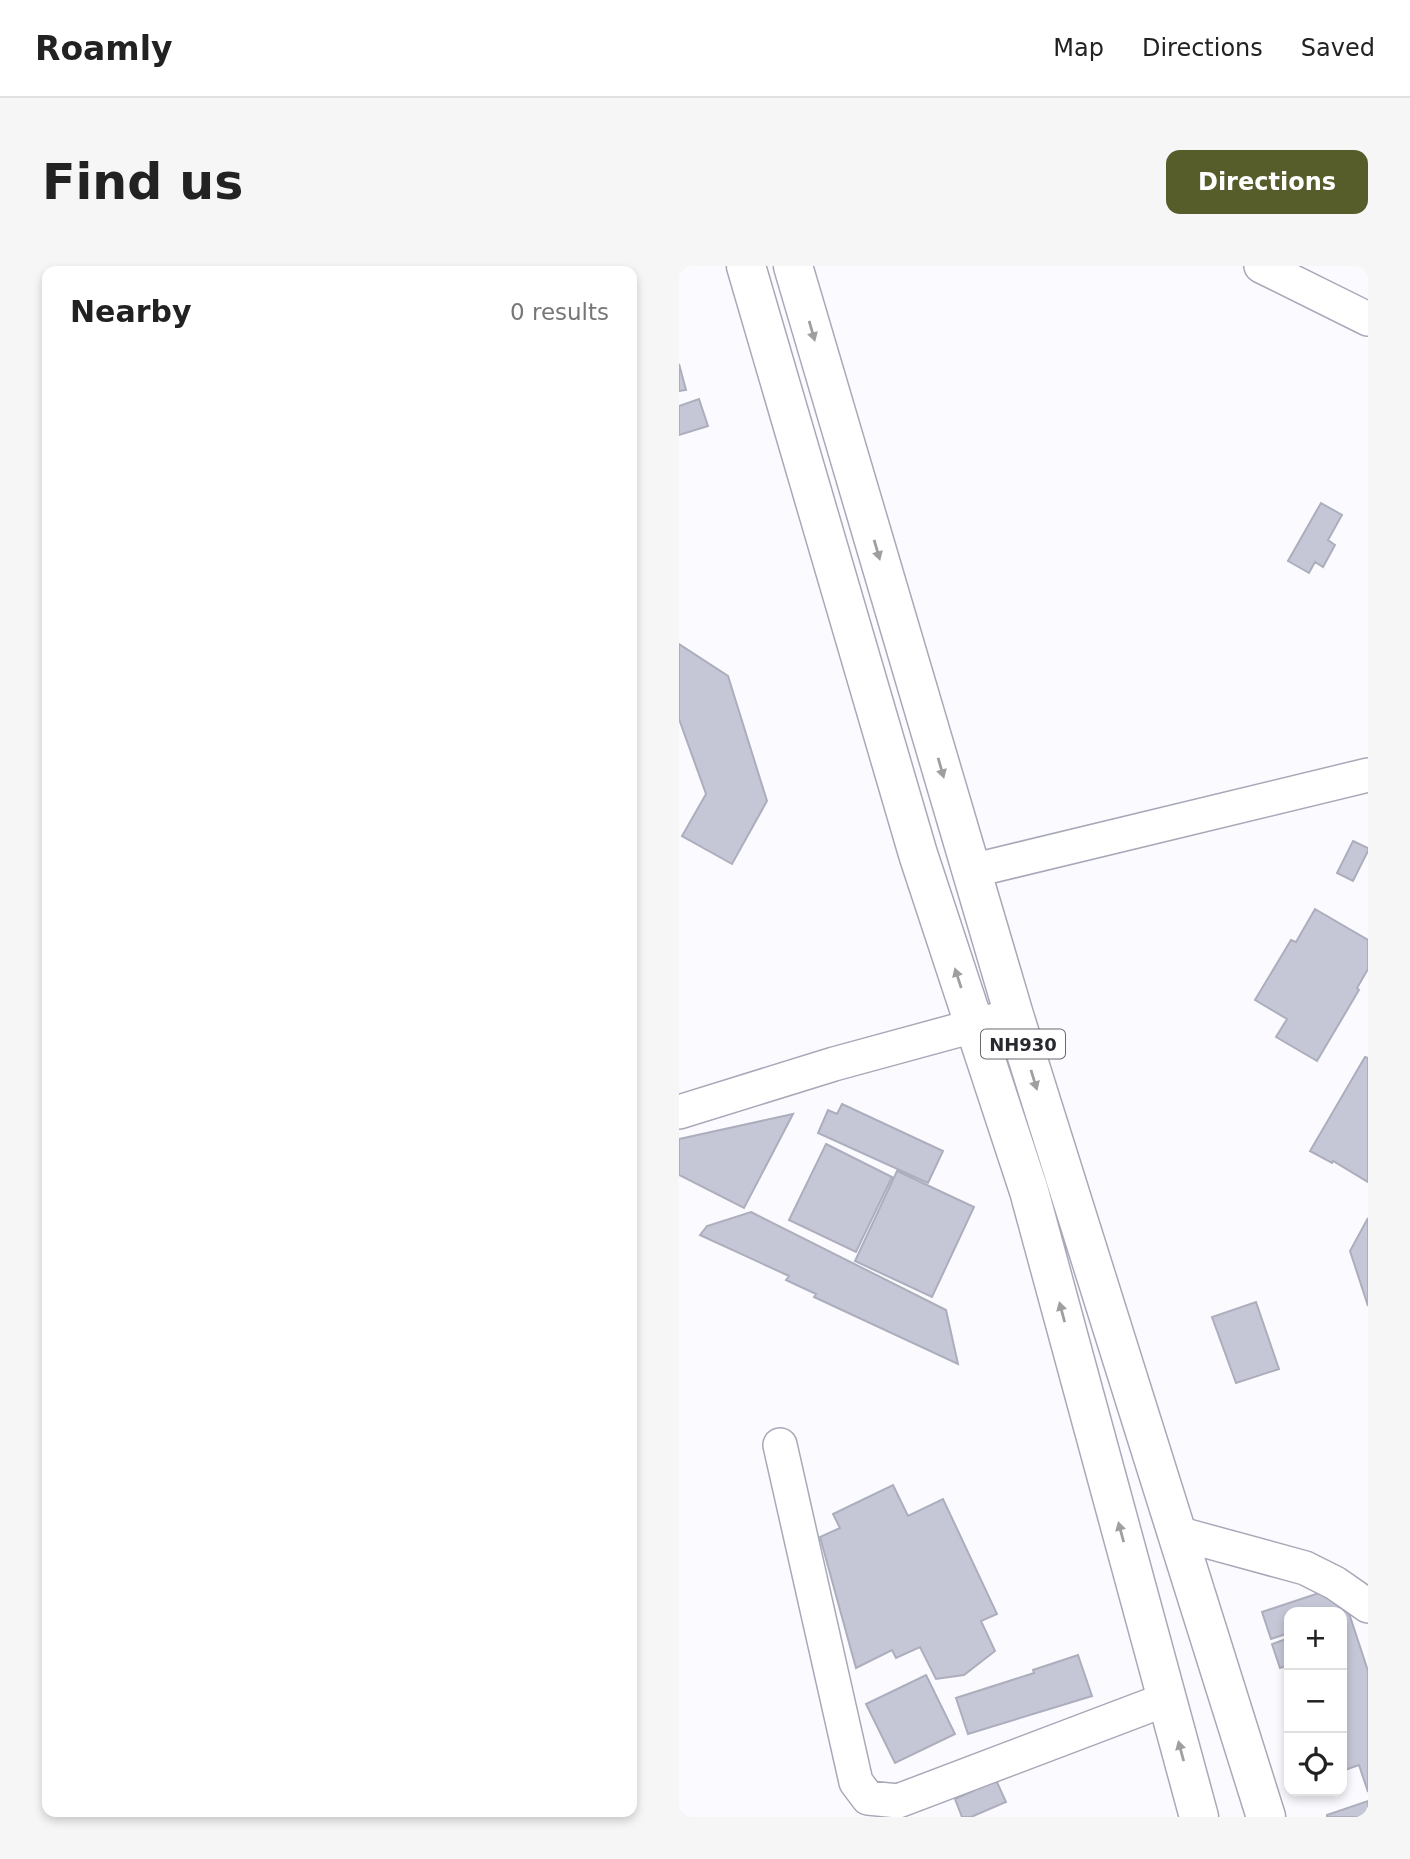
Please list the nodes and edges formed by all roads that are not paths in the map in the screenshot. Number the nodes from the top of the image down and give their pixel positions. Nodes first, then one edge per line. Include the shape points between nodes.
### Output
1 (746, 266) edge
2 (793, 266) edge
3 (1261, 266) edge
4 (1368, 319) edge
5 (1368, 775) edge
6 (971, 871) junction
7 (1014, 1015) junction
8 (974, 1026) junction
9 (679, 1112) edge
10 (780, 1445) dead end
11 (1177, 1533) junction
12 (1368, 1606) edge
13 (1167, 1699) junction
14 (1199, 1817) edge
15 (1266, 1817) edge

8 -> 1 highway, NH930 via 918,854
2 -> 6 highway, NH930
3 - 4 street
5 - 6 street
6 - 7 highway, NH930
7 - 8 street
7 -> 11 highway, NH930
8 - 9 street
13 -> 8 highway, NH930 via 1029,1191
10 - 13 street via 856,1782 868,1798 898,1801
11 - 12 street via 1305,1568
11 - 15 highway, NH930
14 -> 13 highway, NH930

